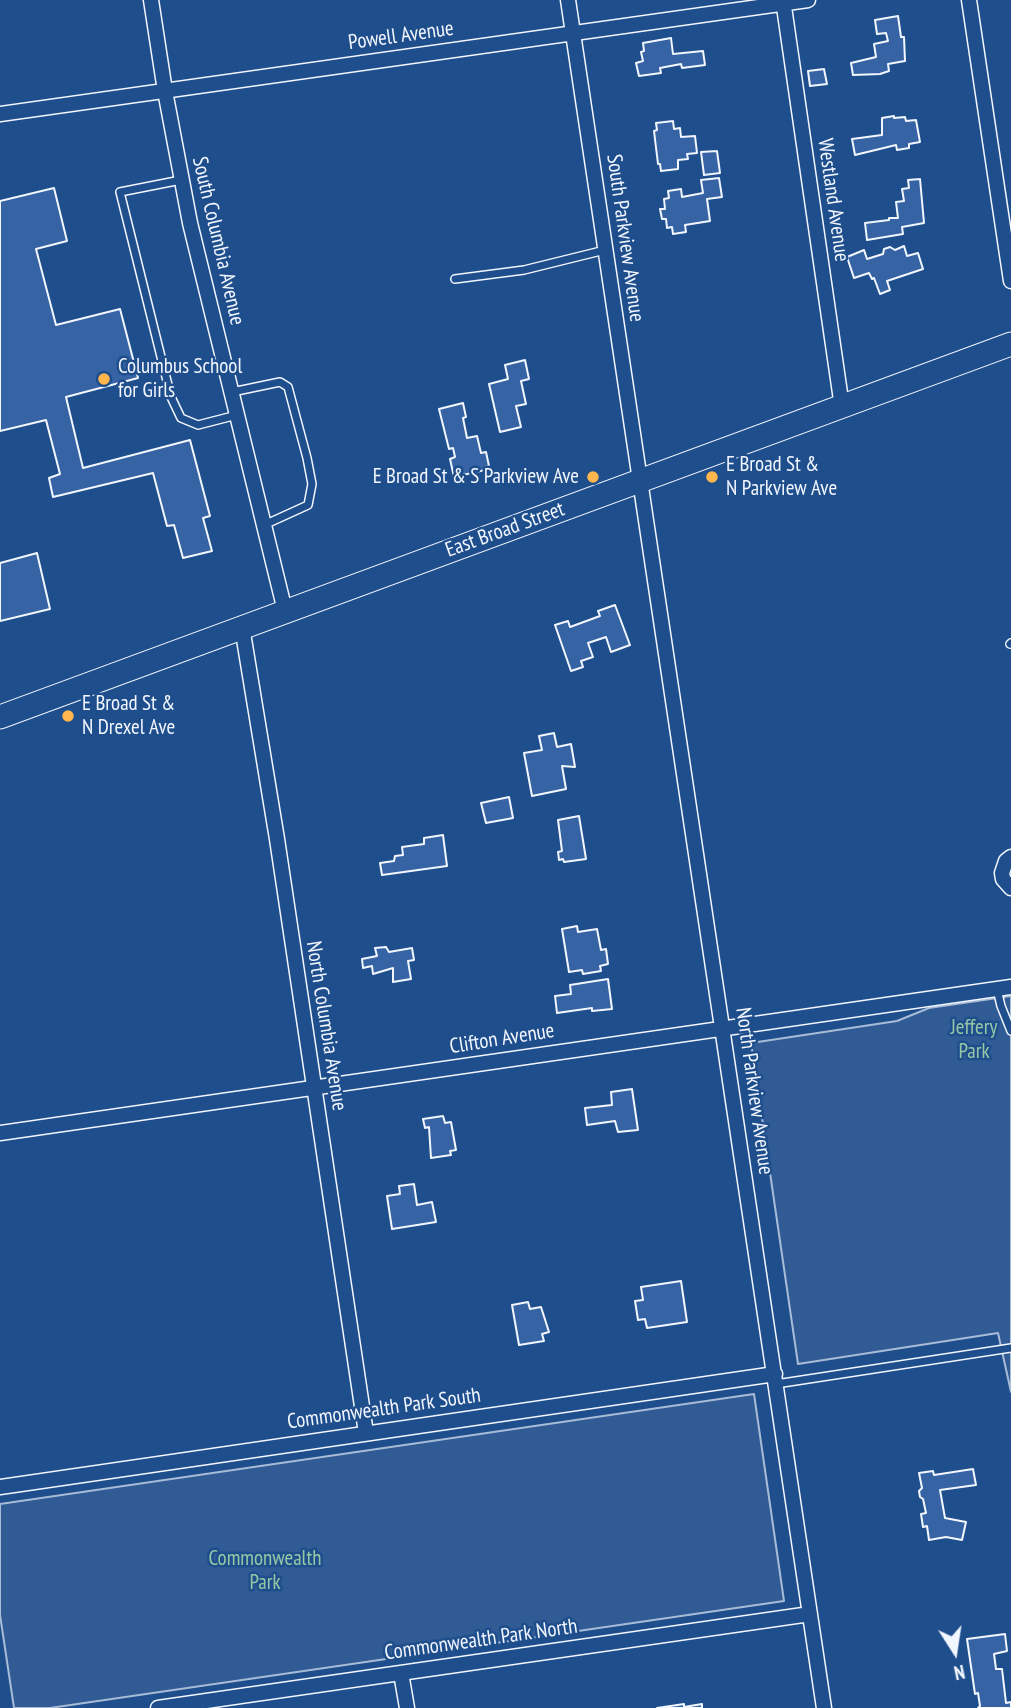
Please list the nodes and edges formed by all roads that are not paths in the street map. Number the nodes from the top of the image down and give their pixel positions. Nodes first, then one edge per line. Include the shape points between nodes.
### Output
1 (151, 0) edge
2 (568, 0) edge
3 (807, 0) edge
4 (969, 0) edge
5 (783, 2) edge
6 (573, 33) junction
7 (165, 91) junction
8 (0, 114) edge
9 (181, 180) junction
10 (606, 250) junction
11 (455, 279) dead end
12 (1011, 281) edge
13 (1011, 344) edge
14 (232, 392) junction
15 (842, 407) junction
16 (237, 415) junction
17 (640, 481) junction
18 (264, 525) junction
19 (285, 611) junction
20 (242, 627) junction
21 (0, 717) edge
22 (1011, 857) edge
23 (1011, 888) edge
24 (1004, 988) edge
25 (723, 1027) junction
26 (1011, 1031) edge
27 (314, 1088) junction
28 (0, 1133) edge
29 (1011, 1348) edge
30 (776, 1379) junction
31 (366, 1433) junction
32 (0, 1487) edge
33 (810, 1614) junction
34 (401, 1673) junction
35 (158, 1708) edge
36 (407, 1708) edge
37 (824, 1708) edge

1 - 7 street, South Columbia Avenue
2 - 6 street, South Parkview Avenue
3 - 5 street, Powell Avenue
4 - 12 street
5 - 6 street, Powell Avenue
5 - 15 street, Westland Avenue
6 - 7 street, Powell Avenue
6 - 10 street, South Parkview Avenue
7 - 8 street, Powell Avenue
7 - 9 street, South Columbia Avenue
9 - 14 street, South Columbia Avenue
9 - 16 lane via 120,192 171,397 181,418 198,425
10 - 11 lane via 524,270
10 - 17 street, South Parkview Avenue
13 - 15 main road, East Broad Street
14 - 16 street, South Columbia Avenue
14 - 18 lane via 280,382 288,387 307,458 312,484 308,505
15 - 17 main road, East Broad Street
16 - 18 street, South Columbia Avenue
17 - 19 main road, East Broad Street
17 - 25 street, North Parkview Avenue
18 - 19 street, South Columbia Avenue
19 - 20 main road, East Broad Street
20 - 21 main road, East Broad Street
20 - 27 street, North Columbia Avenue
22 - 23 street via 1002,873
24 - 25 street, Clifton Avenue
24 - 26 lane via 1001,1006
25 - 27 street, Clifton Avenue
25 - 30 street, North Parkview Avenue
27 - 28 street, Clifton Avenue
27 - 31 street, North Columbia Avenue
29 - 30 lane
30 - 31 street, Commonwealth Park South
30 - 33 street, North Parkview Avenue
31 - 32 street, Commonwealth Park South
33 - 34 street, Commonwealth Park North
33 - 37 street, North Parkview Avenue
34 - 35 street, Commonwealth Park North
34 - 36 street

